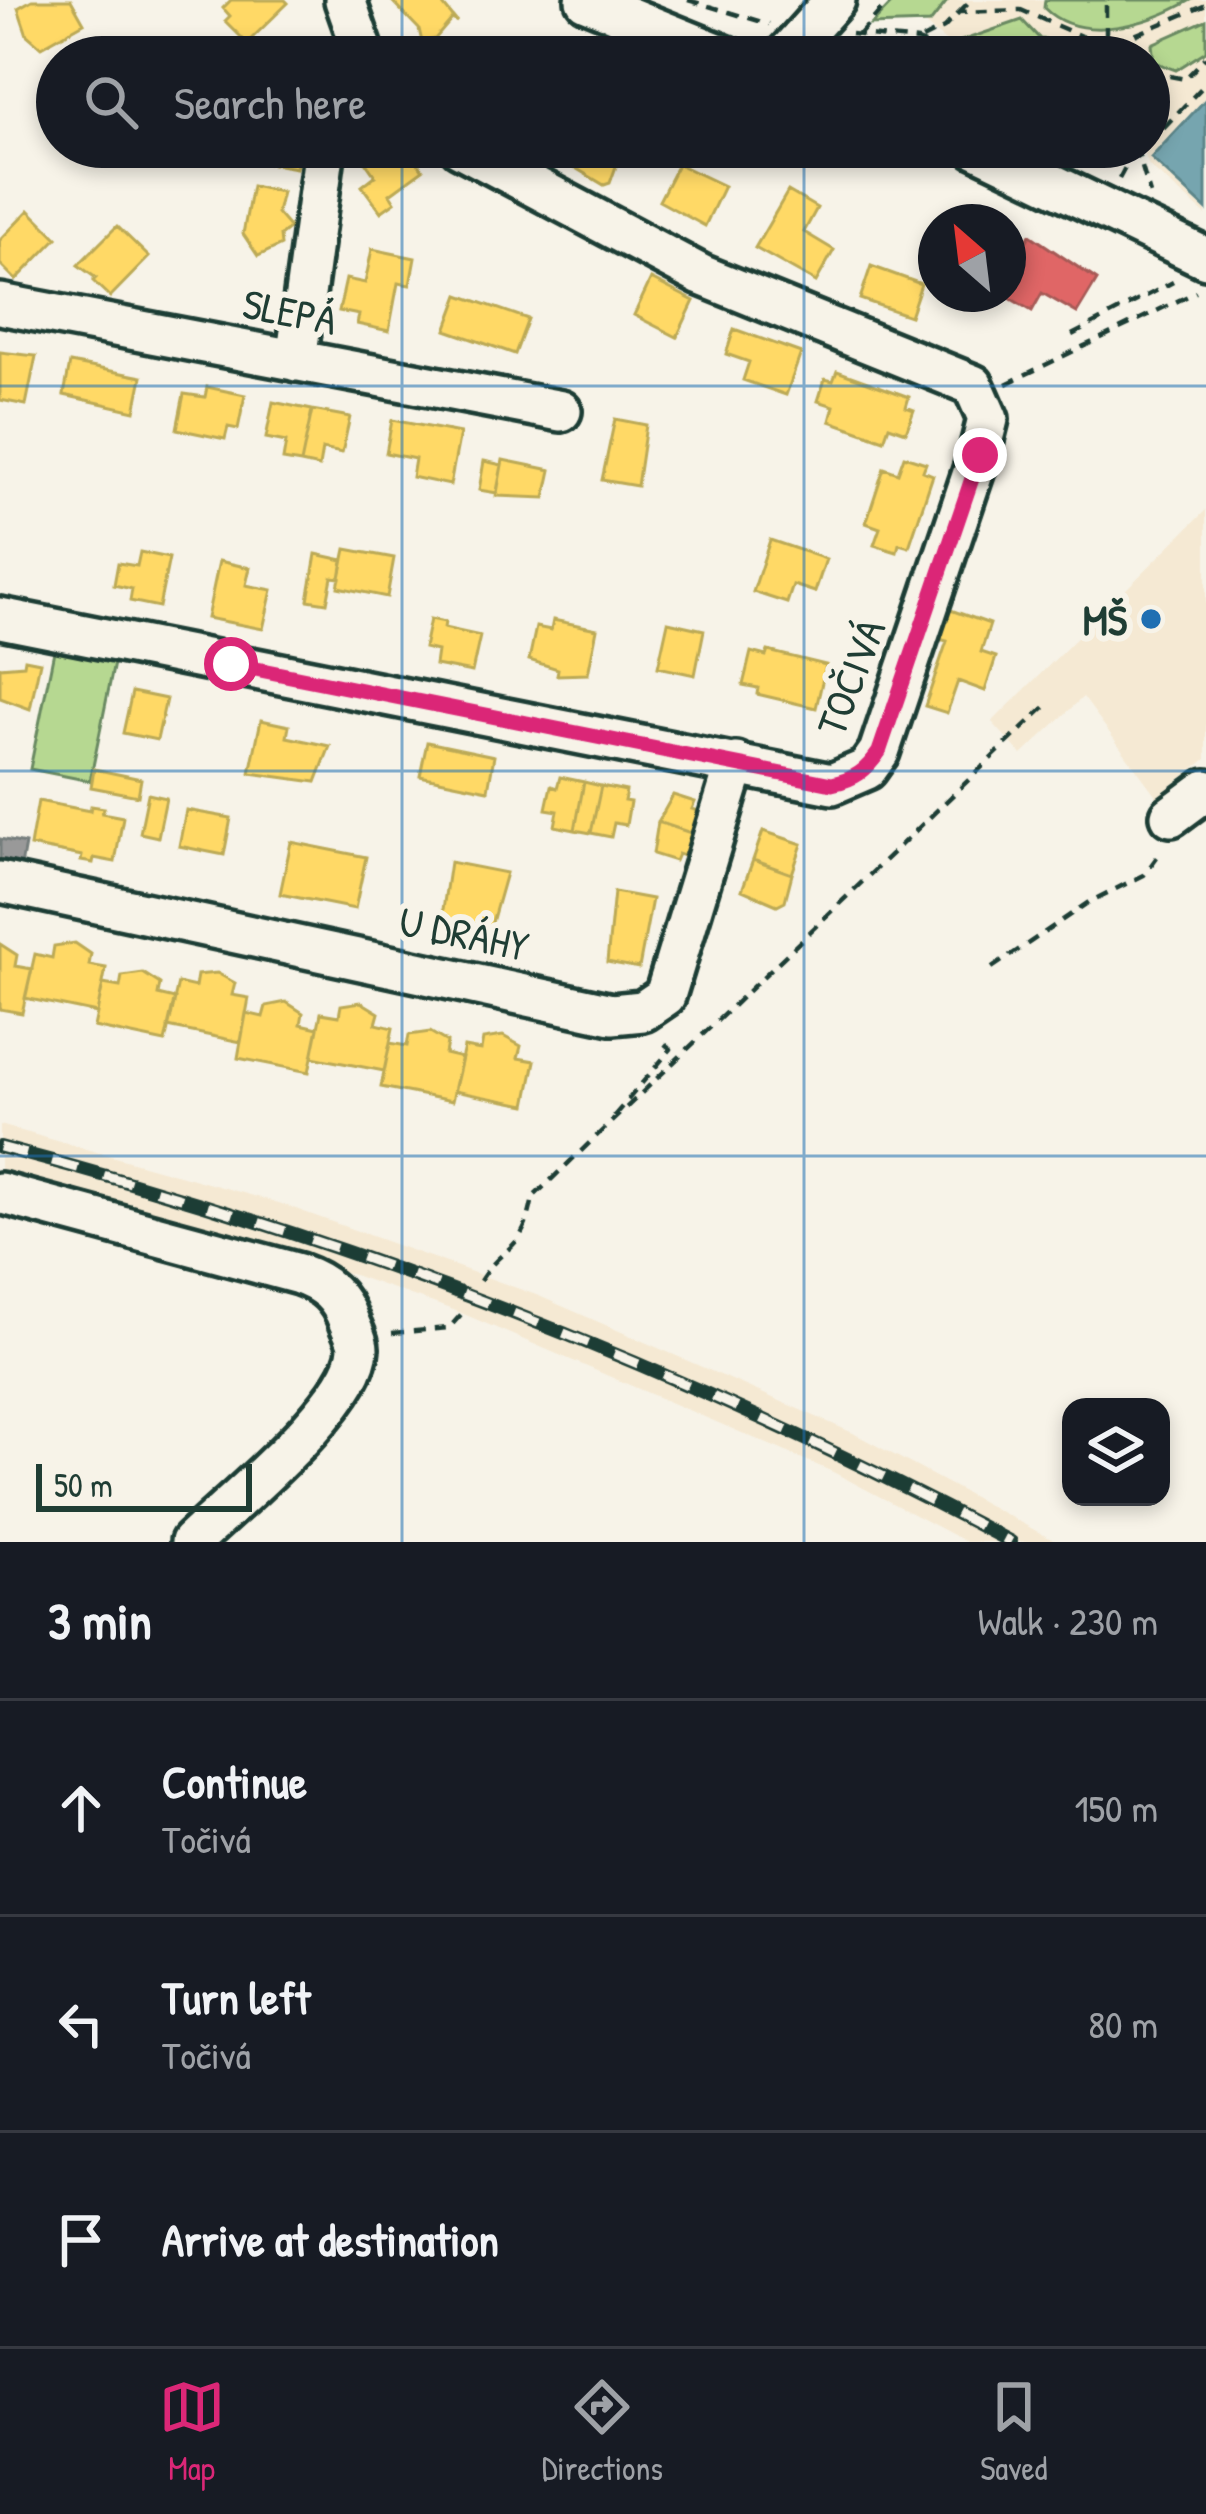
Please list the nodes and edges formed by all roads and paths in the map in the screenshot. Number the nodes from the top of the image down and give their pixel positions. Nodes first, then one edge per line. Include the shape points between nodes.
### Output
1 (345, 0) edge
2 (586, 0) edge
3 (688, 0) edge
4 (835, 0) edge
5 (890, 0) edge
6 (971, 0) edge
7 (1027, 0) edge
8 (1106, 0) edge
9 (1206, 5) edge
10 (1021, 10) junction
11 (959, 12) junction
12 (340, 36) edge
13 (358, 36) edge
14 (675, 36) edge
15 (773, 36) edge
16 (802, 36) edge
17 (869, 36) edge
18 (928, 36) edge
19 (1082, 36) edge
20 (1106, 36) edge
21 (1130, 36) edge
22 (1206, 57) edge
23 (1170, 76) edge
24 (1185, 79) junction
25 (1206, 83) edge
26 (1198, 92) junction
27 (1170, 121) edge
28 (322, 168) edge
29 (500, 168) edge
30 (1015, 168) edge
31 (1125, 168) edge
32 (1118, 182) dead end
33 (1198, 265) edge
34 (1206, 286) edge
35 (0, 304) edge
36 (1072, 334) dead end
37 (296, 361) junction
38 (983, 402) junction
39 (561, 411) dead end
40 (0, 618) edge
41 (1048, 704) dead end
42 (736, 763) junction
43 (1206, 790) edge
44 (1172, 816) joint
45 (0, 882) edge
46 (992, 968) dead end
47 (643, 1011) junction
48 (607, 1126) junction
49 (0, 1193) edge
50 (480, 1282) dead end
51 (466, 1309) dead end
52 (358, 1346) junction
53 (191, 1542) edge

1 - 12 street
1 - 13 street
2 - 14 street
3 - 15 path
4 - 16 street
5 - 17 path via 859,35
6 - 11 path
7 - 10 path
8 - 20 path
9 - 21 path
10 - 11 path
10 - 19 path
11 - 18 path
22 - 24 path
23 - 24 path
24 - 26 path
25 - 26 path
26 - 27 path
28 - 37 street
29 - 38 street via 701,275 973,385
30 - 33 street
31 - 32 path
33 - 36 path
34 - 38 path
35 - 37 street, SLEPÁ
37 - 39 street, SLEPÁ
38 - 42 street, TOČIVÁ via 980,455 879,752 867,769 832,784
40 - 42 street, TOČIVÁ
41 - 48 path
42 - 47 street via 665,996
43 - 44 street
44 - 46 path via 1161,854 1144,875
45 - 47 street, U DRÁHY via 613,1014
47 - 48 path via 648,1030 671,1048
48 - 50 path via 533,1197 516,1247
49 - 52 street via 324,1282
51 - 52 path via 449,1328 411,1328
52 - 53 street via 350,1377 328,1408

